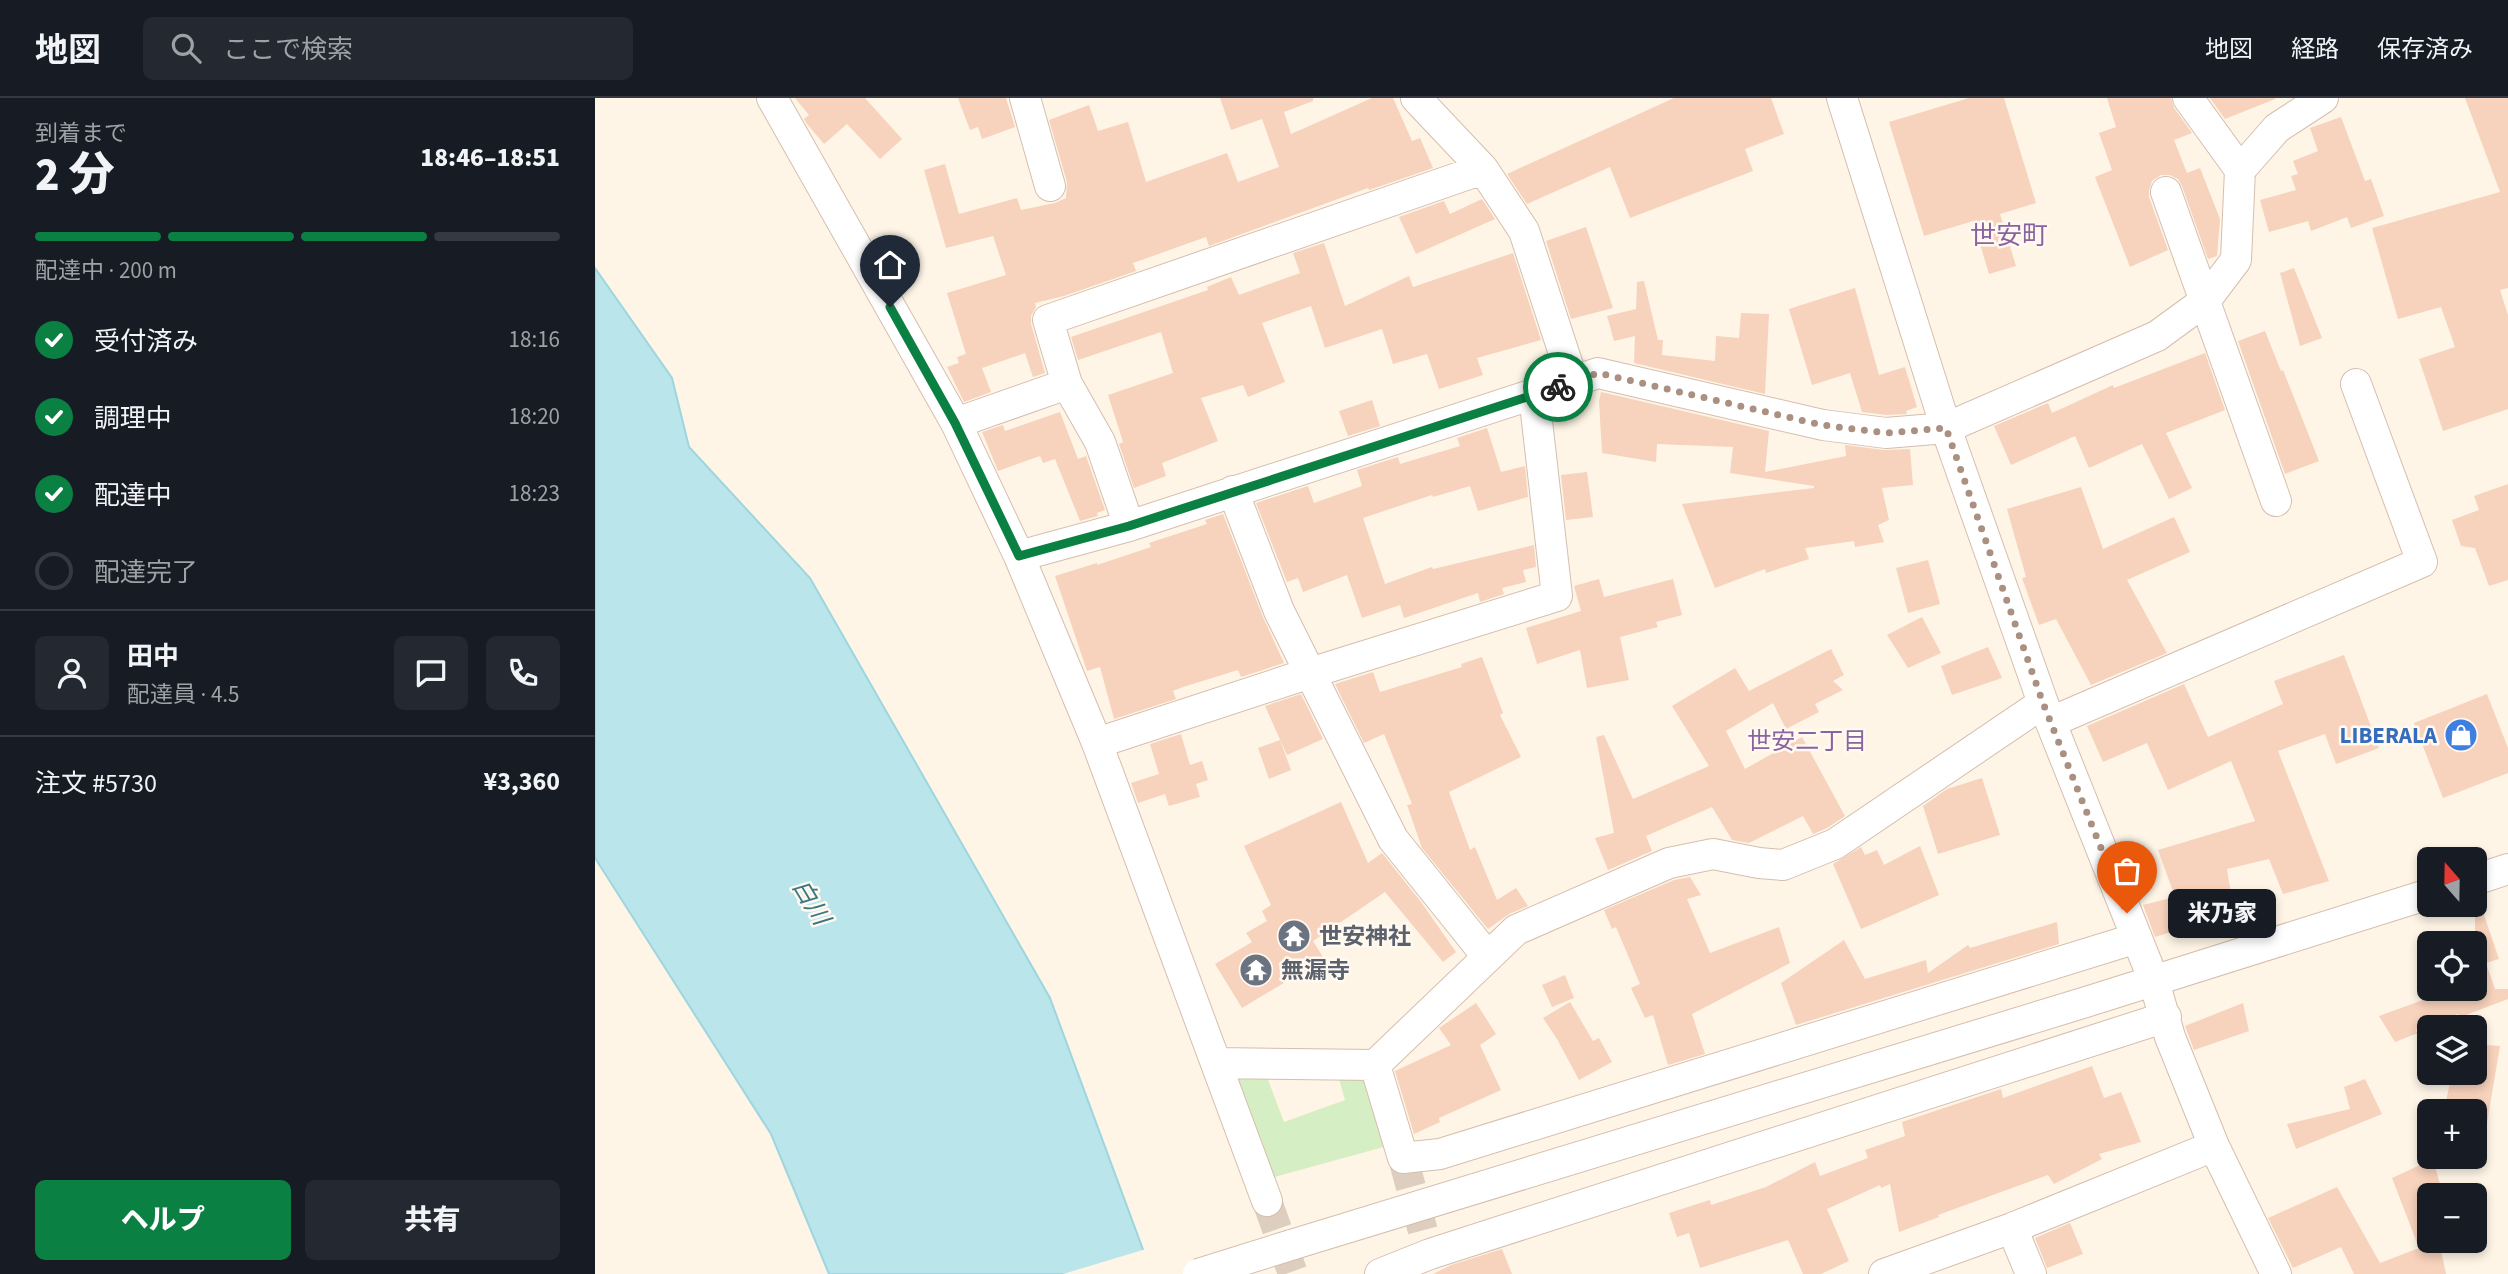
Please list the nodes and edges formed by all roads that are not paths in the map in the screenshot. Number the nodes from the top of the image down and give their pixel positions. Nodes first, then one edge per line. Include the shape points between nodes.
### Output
1 (772, 98) edge
2 (1025, 98) edge
3 (1416, 98) edge
4 (1842, 98) edge
5 (2187, 98) edge
6 (2312, 101) edge
7 (1483, 169) junction
8 (2240, 170) junction
9 (1051, 186) dead end
10 (2166, 192) dead end
11 (2205, 301) junction
12 (1573, 381) junction
13 (1067, 384) junction
14 (2355, 384) dead end
15 (1534, 395) junction
16 (955, 423) junction
17 (1946, 428) junction
18 (1233, 491) junction
19 (2276, 501) dead end
20 (1129, 526) junction
21 (1019, 556) junction
22 (1310, 673) junction
23 (2047, 712) junction
24 (1097, 743) junction
25 (2508, 869) edge
26 (2487, 876) edge
27 (2417, 898) edge
28 (2137, 938) junction
29 (1487, 956) junction
30 (2154, 981) junction
31 (2166, 1017) junction
32 (1217, 1063) junction
33 (1375, 1065) junction
34 (2214, 1146) junction
35 (1268, 1200) tunnel mouth
36 (2012, 1228) junction
37 (1432, 1258) edge
38 (1198, 1274) edge
39 (1380, 1274) edge
40 (1884, 1274) edge
41 (2031, 1274) edge
42 (2276, 1274) edge

1 - 16 street
2 - 9 street
3 - 7 street
4 - 17 street
5 - 8 street
6 - 8 street via 2277,128
7 - 12 street via 1524,231
7 - 13 street via 1048,320
8 - 11 street via 2236,260
10 - 11 street
11 - 17 street via 2157,336
11 - 19 street
12 - 15 street
12 - 17 street via 1598,373 1822,425 1886,433
13 - 16 street
13 - 20 street via 1100,442
14 - 23 street via 2421,562
15 - 18 street
15 - 22 street via 1557,596
16 - 21 street
17 - 23 street
18 - 20 street
18 - 22 street via 1279,611
20 - 21 street
21 - 24 street
22 - 24 street
22 - 29 street via 1393,839
23 - 28 street
23 - 29 street via 1835,844 1783,865 1713,854 1669,863 1516,930
24 - 32 street
25 - 26 street
27 - 30 street
28 - 30 street
28 - 33 street via 1440,1154 1403,1158
29 - 33 street
30 - 31 street
30 - 38 street, bridge
31 - 34 street
31 - 37 street
32 - 33 street
32 - 35 street
34 - 36 street
34 - 42 street
36 - 40 street
36 - 41 street
37 - 39 street

